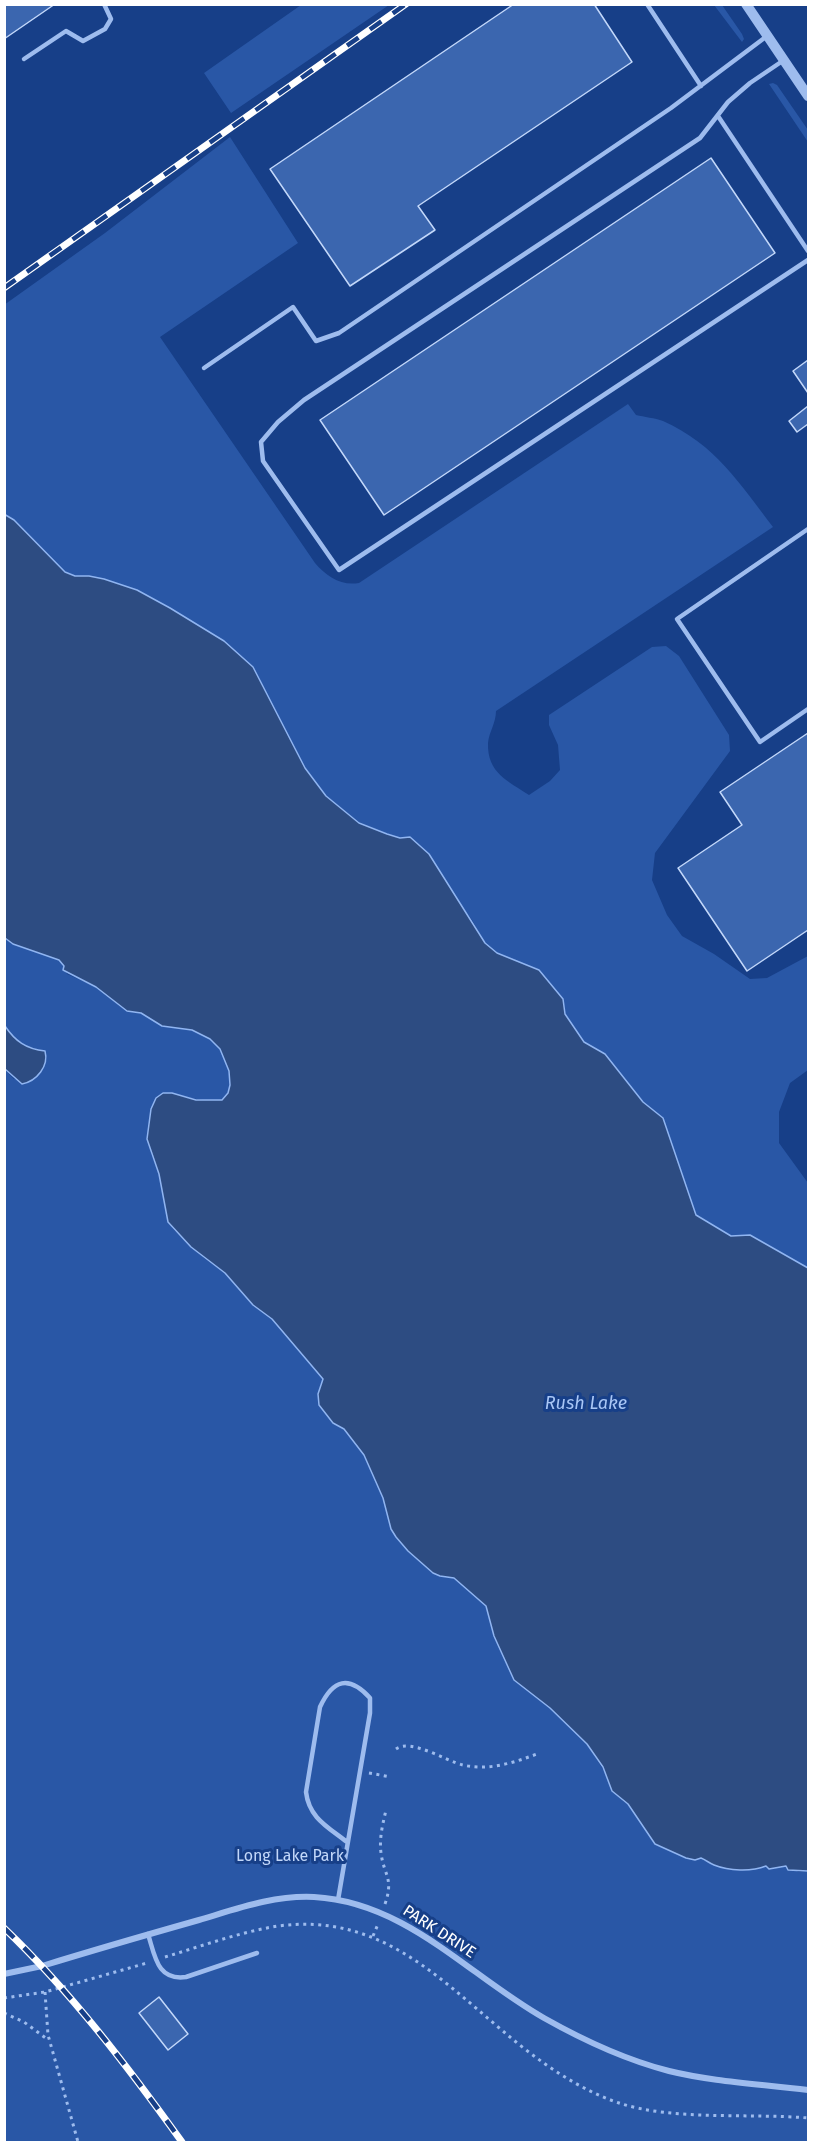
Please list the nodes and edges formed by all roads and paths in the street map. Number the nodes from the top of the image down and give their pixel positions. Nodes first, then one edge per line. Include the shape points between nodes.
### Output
1 (104, 4) edge
2 (647, 4) edge
3 (746, 4) edge
4 (767, 36) junction
5 (24, 60) dead end
6 (784, 60) junction
7 (701, 86) junction
8 (808, 96) edge
9 (718, 116) junction
10 (808, 251) edge
11 (808, 260) edge
12 (204, 368) dead end
13 (808, 529) edge
14 (808, 709) edge
15 (396, 1749) dead end
16 (537, 1754) dead end
17 (360, 1771) junction
18 (391, 1777) dead end
19 (386, 1809) dead end
20 (347, 1842) junction
21 (338, 1900) junction
22 (385, 1904) dead end
23 (379, 1922) dead end
24 (148, 1934) junction
25 (373, 1936) junction
26 (257, 1953) dead end
27 (163, 1958) dead end
28 (151, 1961) dead end
29 (4, 1974) edge
30 (45, 1992) junction
31 (4, 1998) edge
32 (4, 2013) edge
33 (49, 2040) junction
34 (808, 2090) edge
35 (808, 2118) edge
36 (78, 2142) edge

1 - 5 lane via 111,19 105,29 83,41 66,31
2 - 7 lane
3 - 4 street
4 - 6 street
4 - 7 lane
6 - 8 street
6 - 9 lane via 750,83
7 - 12 lane via 339,333 316,341 293,307
9 - 10 lane
9 - 11 lane via 700,138 304,400 261,442 263,461 339,570
13 - 14 lane via 677,619 760,742
15 - 16 path via 409,1746 463,1765 483,1767 513,1763
17 - 18 path
17 - 20 lane
17 - 20 lane via 370,1698 347,1682 333,1687 320,1707 306,1792 314,1815
19 - 22 path via 381,1853 390,1887
20 - 21 lane
21 - 24 street, PARK DRIVE via 270,1900
21 - 34 street, PARK DRIVE via 382,1913 421,1933 543,2018 604,2048 696,2076
23 - 25 path
24 - 26 lane via 160,1968 174,1978
24 - 29 street, PARK DRIVE
25 - 27 path via 337,1927 297,1924 253,1931
25 - 35 path via 449,1984 538,2059 618,2103 672,2112
28 - 30 path
30 - 31 path
30 - 33 path
32 - 33 path
33 - 36 path

